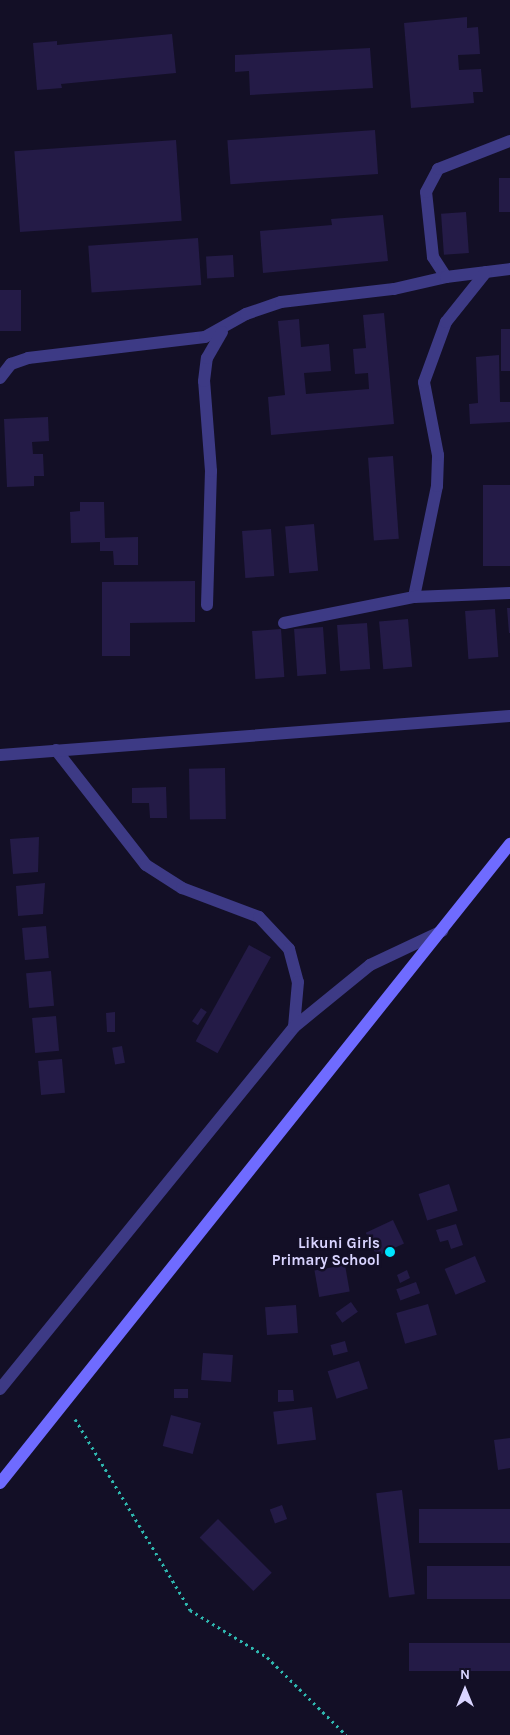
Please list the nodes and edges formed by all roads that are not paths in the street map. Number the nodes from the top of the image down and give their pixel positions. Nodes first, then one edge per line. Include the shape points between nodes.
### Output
1 (510, 141) edge
2 (510, 269) edge
3 (486, 272) junction
4 (446, 277) junction
5 (225, 328) junction
6 (0, 378) edge
7 (510, 593) edge
8 (414, 597) junction
9 (208, 605) dead end
10 (284, 622) dead end
11 (510, 716) edge
12 (56, 750) junction
13 (0, 754) edge
14 (510, 844) edge
15 (442, 931) junction
16 (294, 1027) junction
17 (0, 1389) edge
18 (0, 1483) edge

1 - 4 street via 438,169 426,192 433,257
2 - 3 street
3 - 4 street
3 - 8 street via 446,322 424,382 438,455 437,486
4 - 5 street via 394,289 281,302 246,314
5 - 6 street via 206,338 28,358 11,364
5 - 9 street via 207,358 204,381 211,471
7 - 8 street
8 - 10 street
11 - 12 street
12 - 13 street
12 - 16 street via 146,865 182,888 259,917 289,949 298,982
14 - 15 main road
15 - 16 street via 370,965
15 - 18 main road via 298,1105
16 - 17 street

